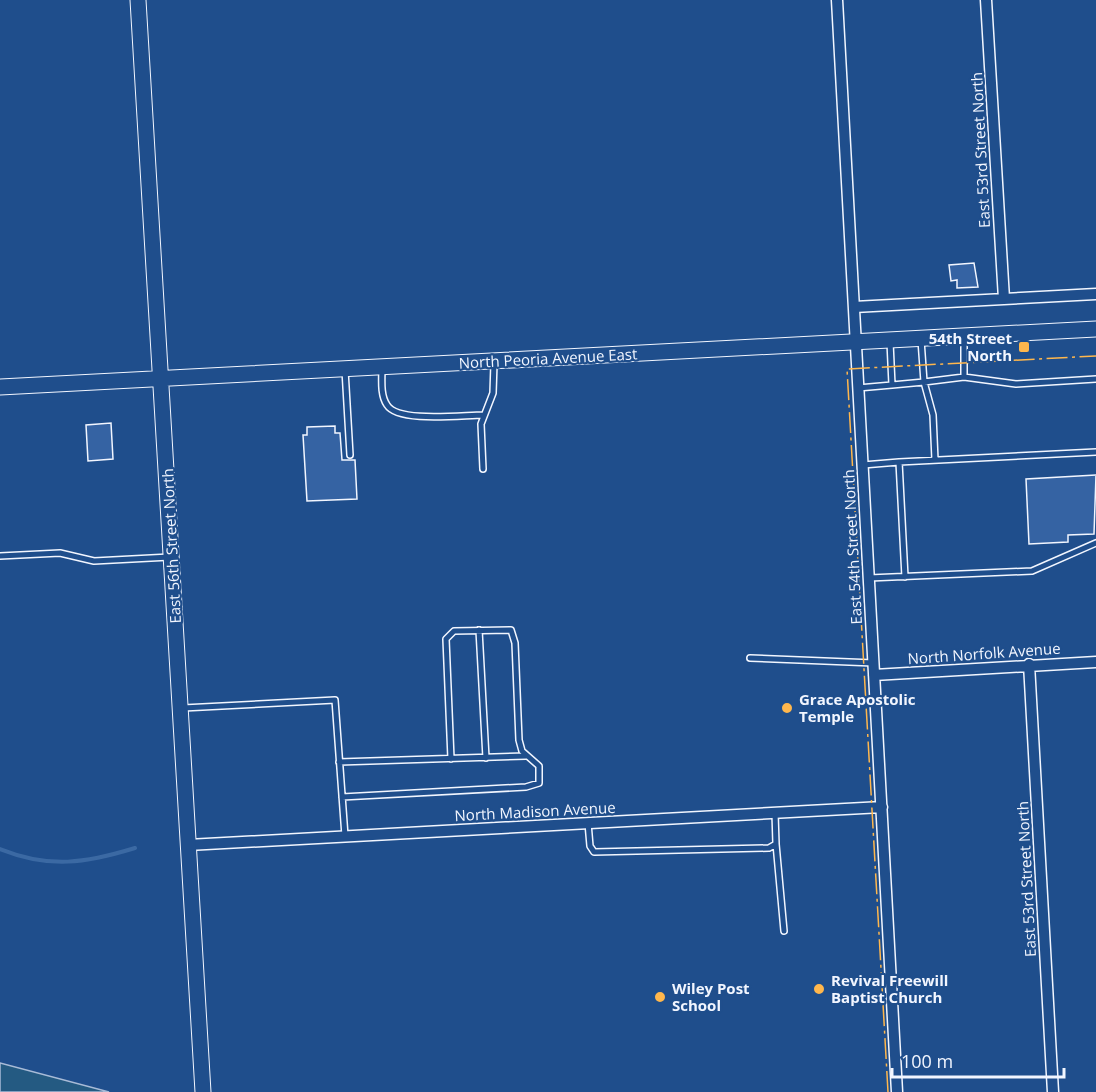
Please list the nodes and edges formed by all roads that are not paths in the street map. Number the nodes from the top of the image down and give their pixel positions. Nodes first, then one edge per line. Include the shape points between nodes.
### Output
1 (138, 0) edge
2 (837, 0) edge
3 (986, 0) edge
4 (1096, 294) edge
5 (1004, 299) junction
6 (854, 307) junction
7 (1096, 329) edge
8 (964, 337) junction
9 (921, 339) junction
10 (890, 341) junction
11 (856, 343) junction
12 (494, 361) junction
13 (382, 367) junction
14 (345, 369) junction
15 (964, 377) junction
16 (161, 379) junction
17 (1096, 379) edge
18 (924, 382) junction
19 (892, 385) junction
20 (0, 387) edge
21 (858, 388) junction
22 (483, 415) junction
23 (1096, 452) edge
24 (350, 454) dead end
25 (935, 460) junction
26 (899, 462) junction
27 (863, 465) junction
28 (483, 469) dead end
29 (1096, 543) edge
30 (0, 556) edge
31 (172, 557) junction
32 (905, 577) junction
33 (869, 578) junction
34 (479, 630) junction
35 (750, 658) dead end
36 (1096, 662) edge
37 (874, 663) junction
38 (1029, 664) junction
39 (874, 675) junction
40 (181, 708) junction
41 (526, 756) junction
42 (486, 758) junction
43 (451, 759) junction
44 (339, 762) junction
45 (342, 797) junction
46 (882, 807) junction
47 (776, 813) junction
48 (588, 823) junction
49 (345, 836) junction
50 (777, 844) junction
51 (188, 845) junction
52 (784, 931) dead end
53 (203, 1092) edge
54 (897, 1092) edge
55 (1053, 1092) edge

1 - 16 main road, East 56th Street North
2 - 6 street, East 54th Street North
3 - 5 street, East 53rd Street North
4 - 5 street
5 - 6 street
6 - 11 street, East 54th Street North
7 - 8 main road, North Peoria Avenue East
8 - 9 main road, North Peoria Avenue East
8 - 15 lane
9 - 10 main road, North Peoria Avenue East
9 - 18 lane
10 - 11 main road, North Peoria Avenue East
10 - 19 lane
11 - 12 main road, North Peoria Avenue East
11 - 21 street, East 54th Street North
12 - 13 main road, North Peoria Avenue East
12 - 22 lane via 493,393
13 - 14 main road, North Peoria Avenue East
13 - 22 lane via 385,403 396,414
14 - 16 main road, North Peoria Avenue East
14 - 24 lane
15 - 17 lane via 1016,384
15 - 18 lane
16 - 20 main road, North Peoria Avenue East
16 - 31 main road, East 56th Street North
18 - 19 lane
18 - 25 lane via 933,415
19 - 21 lane
21 - 27 street, East 54th Street North
22 - 28 lane
23 - 25 lane
25 - 26 lane
26 - 27 lane
26 - 32 lane
27 - 33 street, East 54th Street North
29 - 32 lane via 1032,571
30 - 31 lane via 60,553 94,561
31 - 40 main road, East 56th Street North
32 - 33 lane
33 - 37 street, East 54th Street North
34 - 41 lane via 511,630 514,636 519,740
34 - 42 lane
34 - 43 lane via 454,631 446,639
35 - 37 lane
36 - 38 street, North Norfolk Avenue
37 - 39 street, East 54th Street North
38 - 39 street, North Norfolk Avenue
38 - 55 street, East 53rd Street North
39 - 46 street, East 54th Street North
40 - 44 lane via 335,700
40 - 51 main road, East 56th Street North
41 - 42 lane
41 - 45 lane via 539,766 539,783 534,786
42 - 43 lane
43 - 44 lane
44 - 45 lane
45 - 49 lane
46 - 47 street, North Madison Avenue
46 - 54 street, East 54th Street North
47 - 48 street, North Madison Avenue
47 - 50 lane
48 - 49 street, North Madison Avenue
48 - 50 lane via 594,852 769,848
49 - 51 street, North Madison Avenue
50 - 52 lane
51 - 53 main road, East 56th Street North

